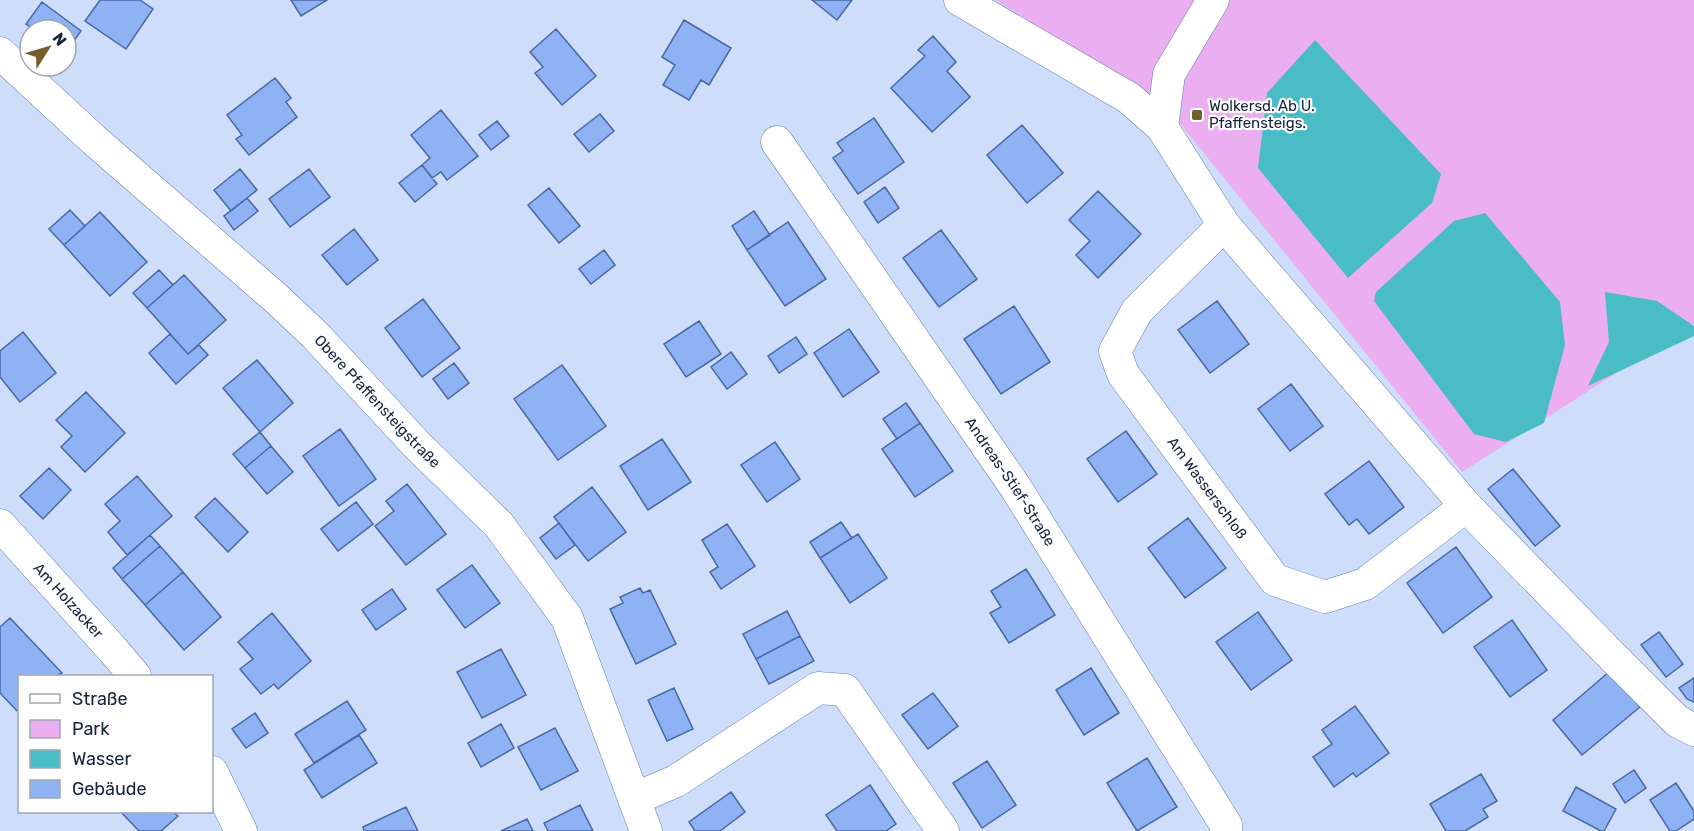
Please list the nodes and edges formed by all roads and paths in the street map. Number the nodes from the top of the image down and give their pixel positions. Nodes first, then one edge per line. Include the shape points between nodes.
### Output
1 (960, 0) edge
2 (1213, 0) edge
3 (0, 53) edge
4 (1162, 127) junction
5 (777, 142) dead end
6 (1224, 225) junction
7 (1466, 506) junction
8 (0, 525) edge
9 (134, 675) edge
10 (1694, 730) edge
11 (213, 774) edge
12 (634, 799) junction
13 (241, 831) edge
14 (646, 831) edge
15 (944, 831) edge
16 (1226, 831) edge

1 - 4 street via 1129,98
2 - 4 street via 1169,74
3 - 12 street, Obere Pfaffensteigstraße via 278,300 499,525 567,618
4 - 6 street
5 - 16 street, Andreas-Stief-Straße via 1016,488 1226,825
6 - 7 street
6 - 7 street, Am Wasserschloß via 1137,311 1115,351 1123,374 1275,580 1325,597 1365,584
7 - 10 street via 1677,722
8 - 9 street, Am Holzacker
11 - 13 street
12 - 14 street, Obere Pfaffensteigstraße
12 - 15 street via 676,781 818,688 845,690

